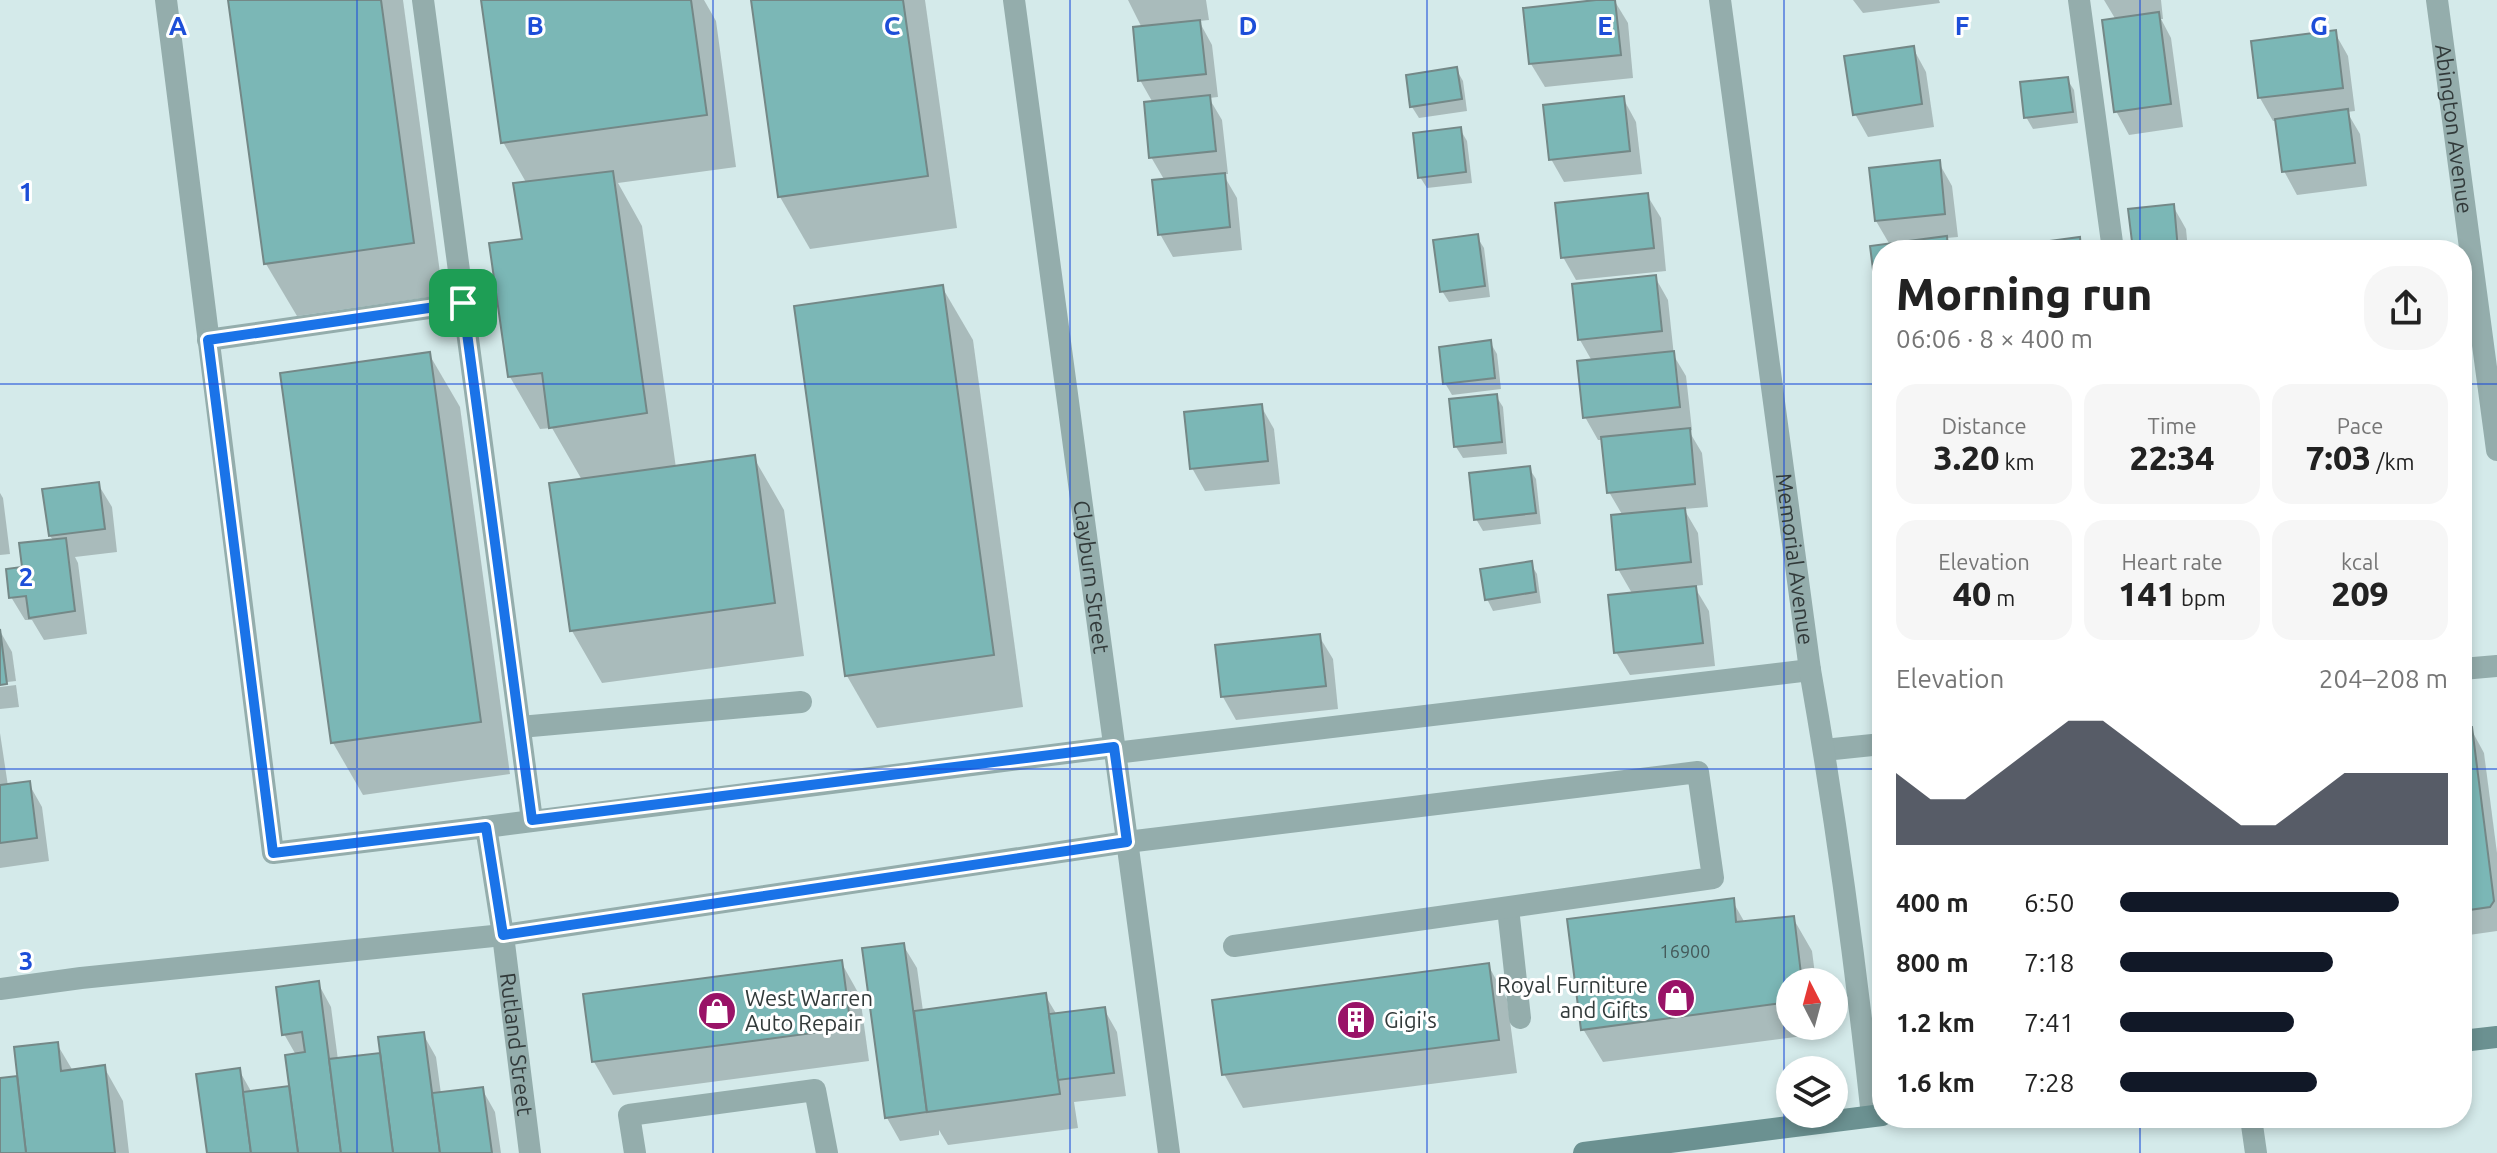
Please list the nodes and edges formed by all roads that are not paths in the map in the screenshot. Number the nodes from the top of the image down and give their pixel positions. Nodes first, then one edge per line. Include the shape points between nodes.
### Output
1 (166, 0) edge
2 (423, 0) edge
3 (1014, 0) edge
4 (1720, 0) edge
5 (2079, 0) edge
6 (2437, 0) edge
7 (2112, 240) edge
8 (2469, 240) edge
9 (2472, 262) edge
10 (463, 303) junction
11 (208, 340) junction
12 (2497, 450) edge
13 (2497, 666) edge
14 (2472, 668) edge
15 (1810, 670) junction
16 (801, 702) dead end
17 (520, 727) junction
18 (1872, 745) edge
19 (1115, 750) junction
20 (1824, 750) junction
21 (532, 820) junction
22 (486, 827) junction
23 (1127, 842) junction
24 (1508, 908) junction
25 (503, 935) junction
26 (1234, 946) dead end
27 (0, 989) edge
28 (1520, 1018) dead end
29 (2497, 1037) edge
30 (2472, 1040) edge
31 (1872, 1082) edge
32 (1872, 1117) edge
33 (2252, 1128) edge
34 (530, 1153) edge
35 (635, 1153) edge
36 (827, 1153) edge
37 (1169, 1153) edge
38 (1584, 1153) edge
39 (2256, 1153) edge

1 - 11 street
2 - 10 street
3 - 19 street, Clayburn Street
4 - 15 street, Memorial Avenue
5 - 7 street
6 - 8 street, Abington Avenue
9 - 12 street, Abington Avenue
10 - 11 street
10 - 17 street
11 - 22 street via 273,853
13 - 14 street
15 - 19 street
15 - 20 street, Memorial Avenue
16 - 17 street
17 - 21 street
18 - 20 street
19 - 21 street
19 - 23 street, Clayburn Street
20 - 31 street, Memorial Avenue
21 - 22 street
22 - 25 street, Rutland Street
23 - 24 street via 1698,772 1713,878
23 - 25 street
23 - 37 street, Clayburn Street
24 - 26 street
24 - 28 street
25 - 27 street
25 - 34 street, Rutland Street
29 - 30 main road
32 - 38 main road
33 - 39 street
35 - 36 street via 629,1115 815,1090

